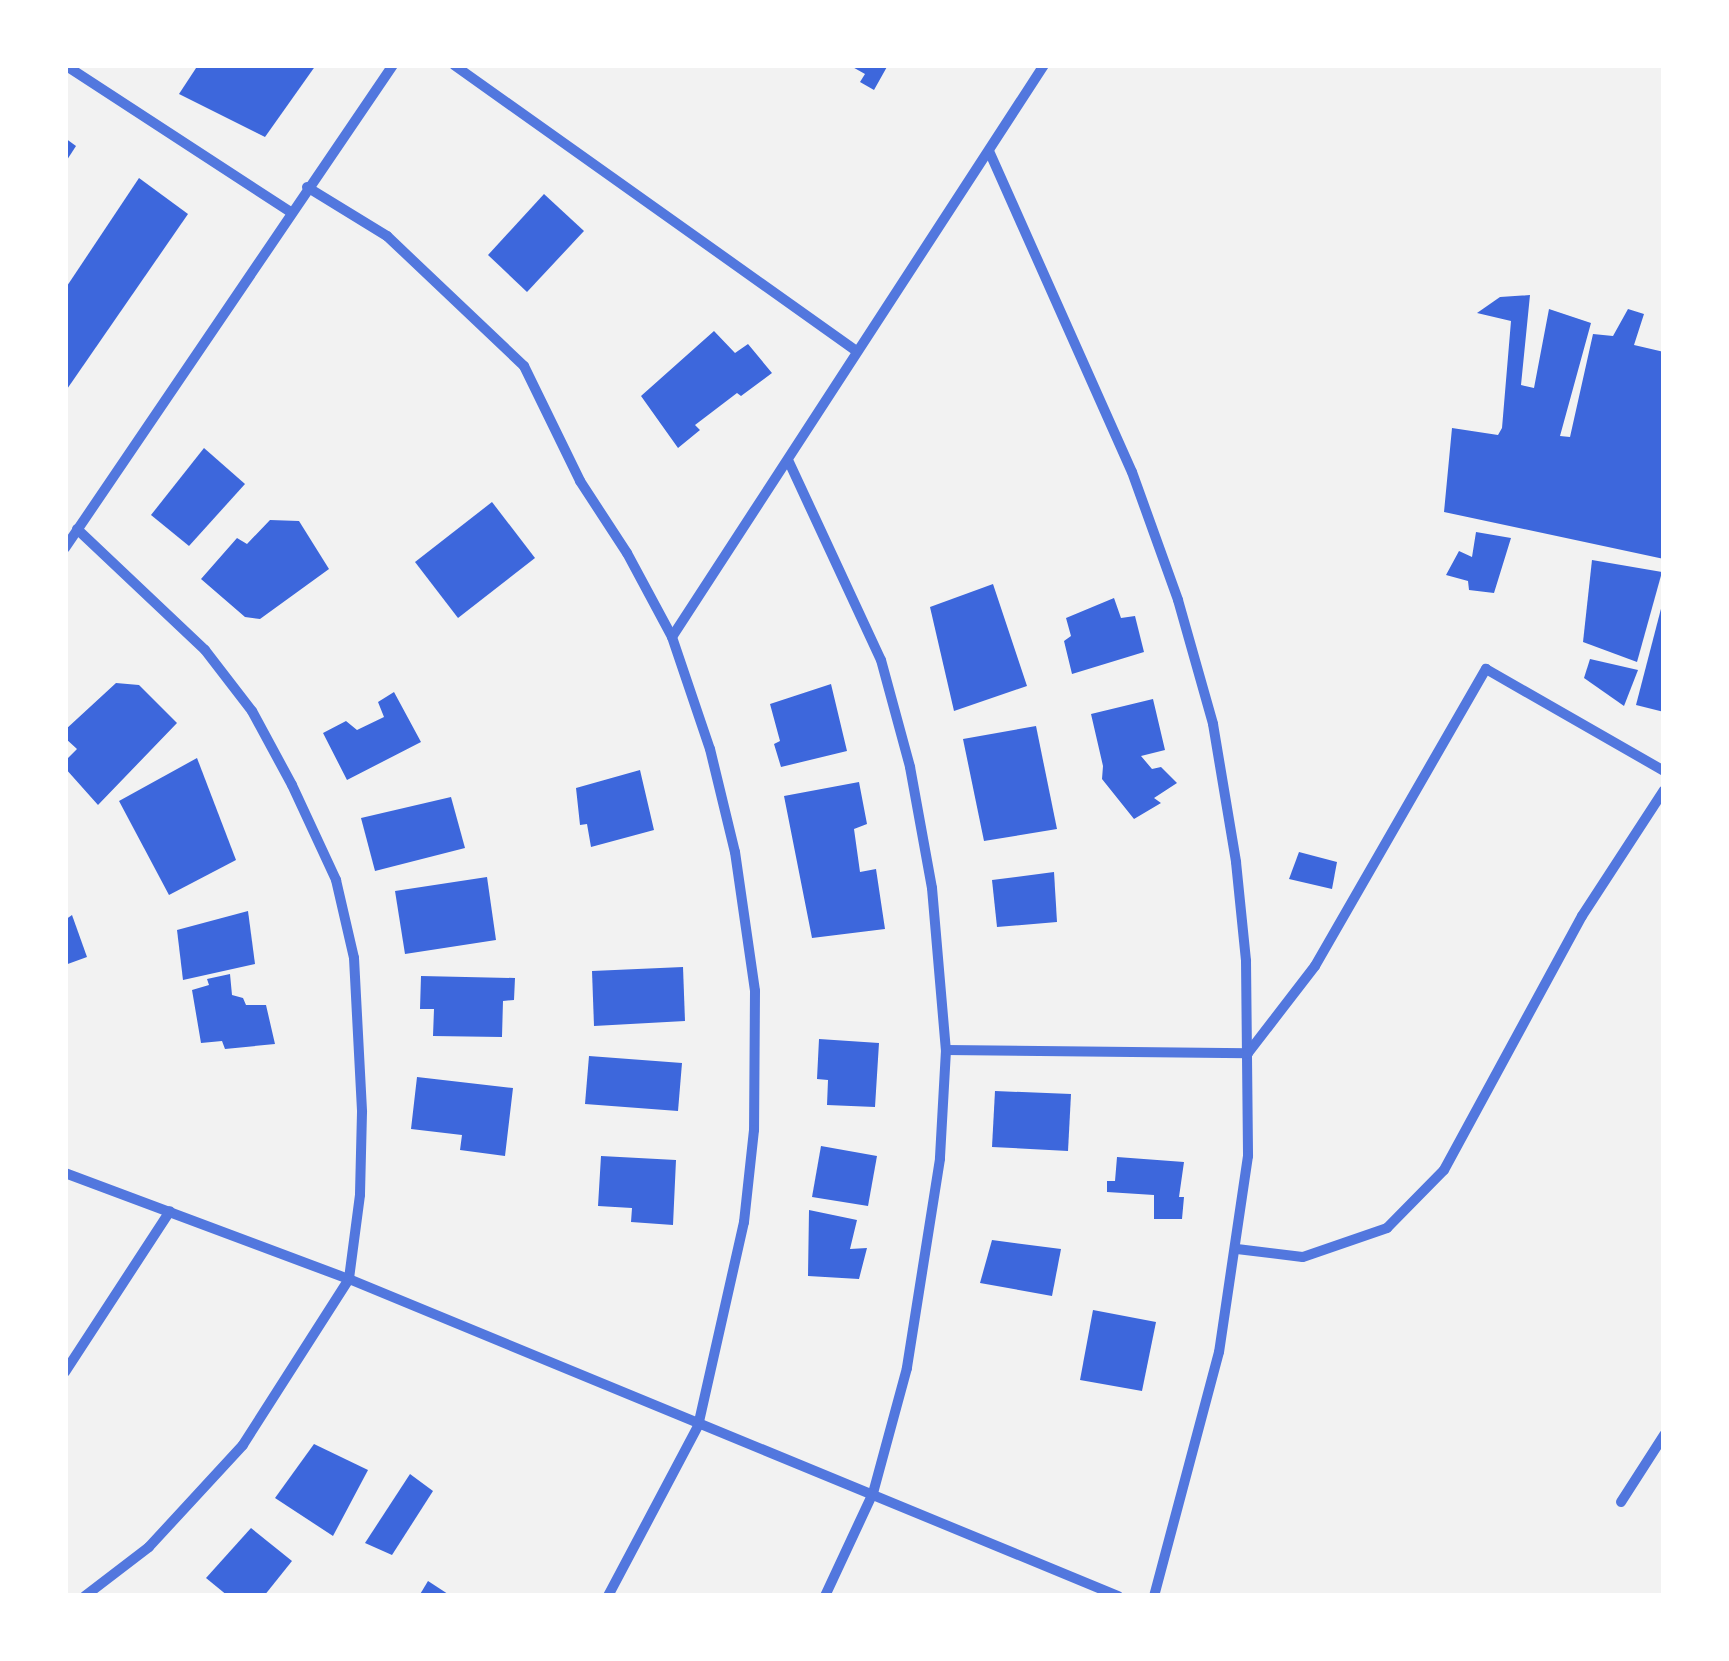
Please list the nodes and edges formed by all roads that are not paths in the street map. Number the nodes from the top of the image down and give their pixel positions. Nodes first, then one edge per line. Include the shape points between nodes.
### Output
1 (65, 65) edge
2 (393, 65) edge
3 (454, 65) edge
4 (1044, 65) edge
5 (988, 151) junction
6 (307, 186) junction
7 (290, 211) junction
8 (856, 351) junction
9 (789, 462) junction
10 (77, 529) junction
11 (65, 548) edge
12 (672, 637) junction
13 (1664, 771) edge
14 (1664, 790) edge
15 (946, 1050) junction
16 (1248, 1054) junction
17 (65, 1173) edge
18 (170, 1212) junction
19 (1237, 1249) junction
20 (349, 1279) junction
21 (65, 1372) edge
22 (698, 1426) junction
23 (1664, 1435) edge
24 (873, 1493) junction
25 (1621, 1502) dead end
26 (85, 1596) edge
27 (608, 1596) edge
28 (825, 1596) edge
29 (1118, 1596) edge
30 (1154, 1596) edge

1 - 7 street
2 - 6 street
3 - 8 street
4 - 5 street
5 - 8 street
5 - 16 street via 1132,472 1178,600 1213,724 1236,862
6 - 7 street
6 - 12 street via 387,236 524,366 580,481
7 - 10 street
8 - 9 street
9 - 12 street
9 - 15 street via 881,660 910,767 932,888
10 - 11 street
10 - 20 street via 205,650 252,710 336,880 361,1026 360,1194
12 - 22 street via 735,852 755,990 754,1130 744,1222
13 - 16 street via 1486,668 1315,966
14 - 19 street via 1582,916 1444,1170 1387,1228 1303,1257
15 - 16 street
15 - 24 street via 926,1260 907,1368
16 - 19 street via 1248,1156
17 - 18 street
18 - 20 street
18 - 21 street
19 - 30 street via 1219,1352
20 - 22 street
20 - 26 street via 243,1445 149,1547
22 - 24 street
22 - 27 street
23 - 25 street
24 - 28 street
24 - 29 street

